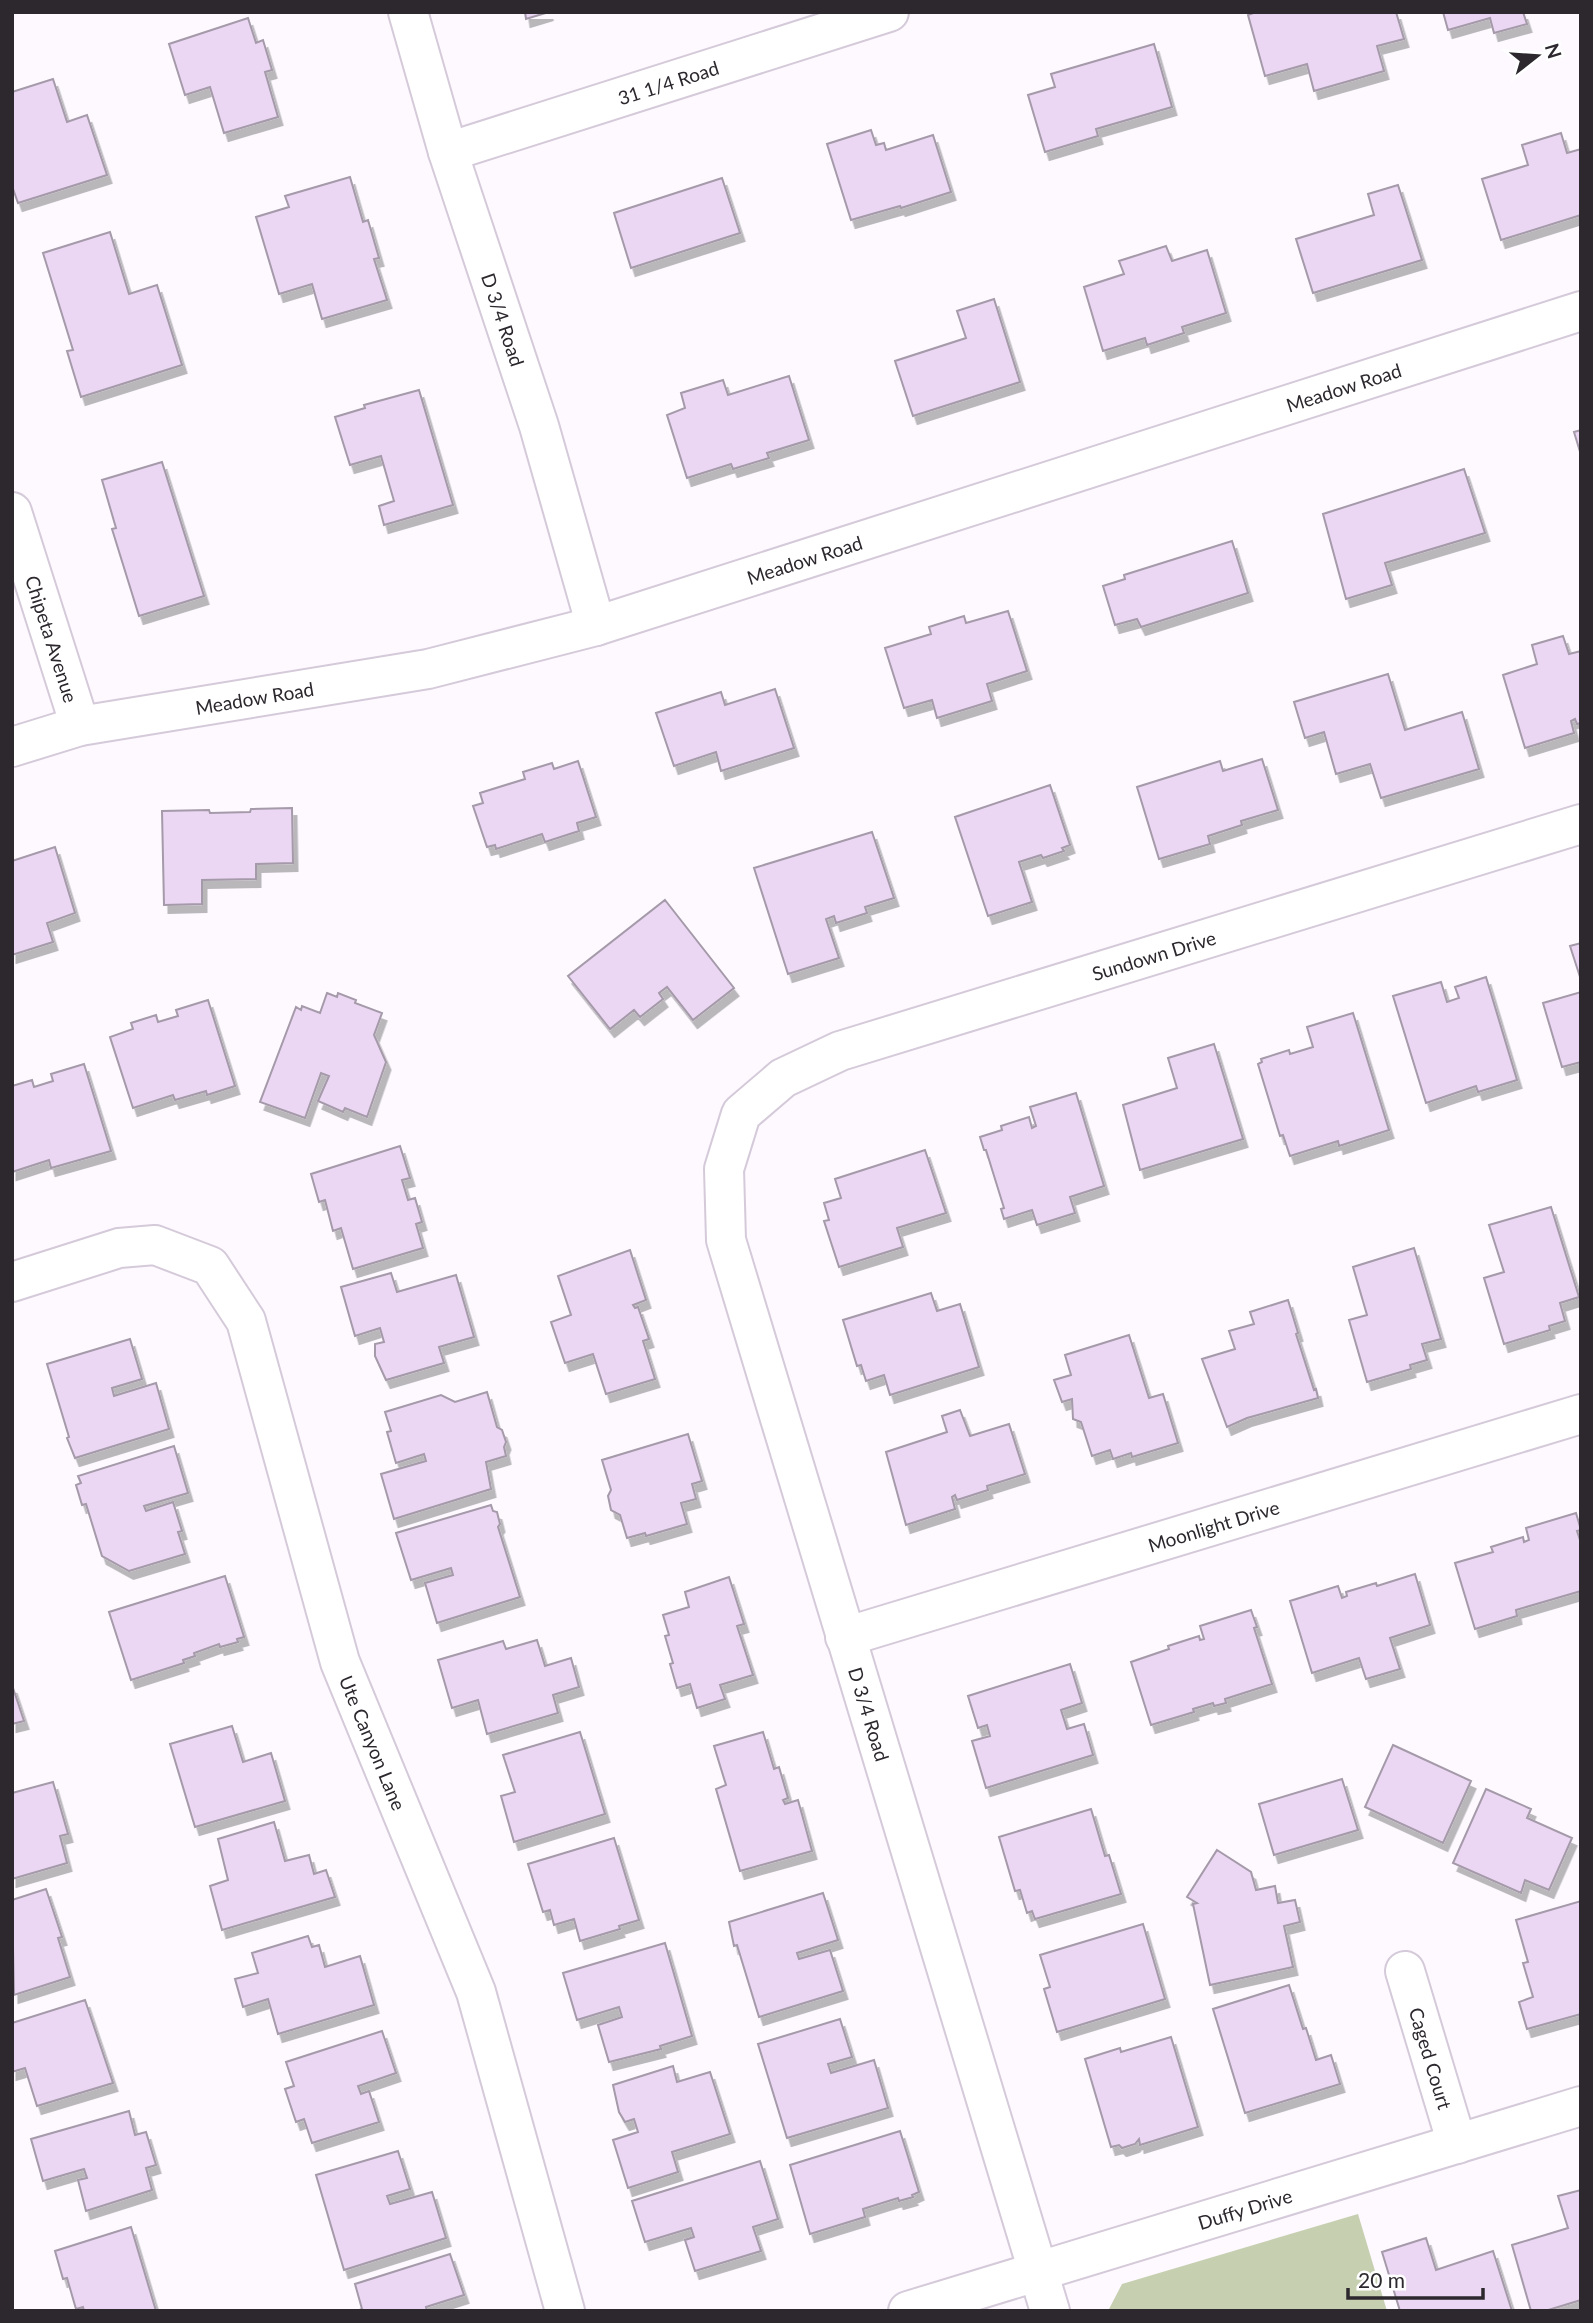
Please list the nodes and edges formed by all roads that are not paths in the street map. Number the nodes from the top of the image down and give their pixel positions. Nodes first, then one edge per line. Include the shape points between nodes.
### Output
1 (408, 12) edge
2 (889, 12) edge
3 (448, 152) junction
4 (1581, 312) edge
5 (12, 512) edge
6 (596, 626) junction
7 (80, 726) junction
8 (12, 747) edge
9 (1581, 824) edge
10 (741, 1114) joint
11 (12, 1282) edge
12 (1581, 1414) edge
13 (845, 1637) junction
14 (1405, 1971) dead end
15 (1581, 2106) edge
16 (1457, 2144) junction
17 (1037, 2272) junction
18 (565, 2311) edge
19 (908, 2311) edge
20 (1050, 2311) edge

1 - 3 street, D 3/4 Road
2 - 3 street, 31 1/4 Road
3 - 6 street, D 3/4 Road via 539,426
4 - 6 street, Meadow Road
5 - 7 street, Chipeta Avenue
6 - 7 street, Meadow Road via 428,669
7 - 8 street, Meadow Road
9 - 10 street, Sundown Drive via 840,1051 783,1078
10 - 13 street, D 3/4 Road via 724,1169 726,1240
11 - 18 street, Ute Canyon Lane via 119,1248 155,1245 210,1266 246,1321 340,1662 475,1992
12 - 13 street, Moonlight Drive
13 - 17 street, D 3/4 Road
14 - 16 street, Caged Court
15 - 16 street, Duffy Drive
16 - 17 street, Duffy Drive
17 - 19 street, Duffy Drive
17 - 20 street, D 3/4 Road

